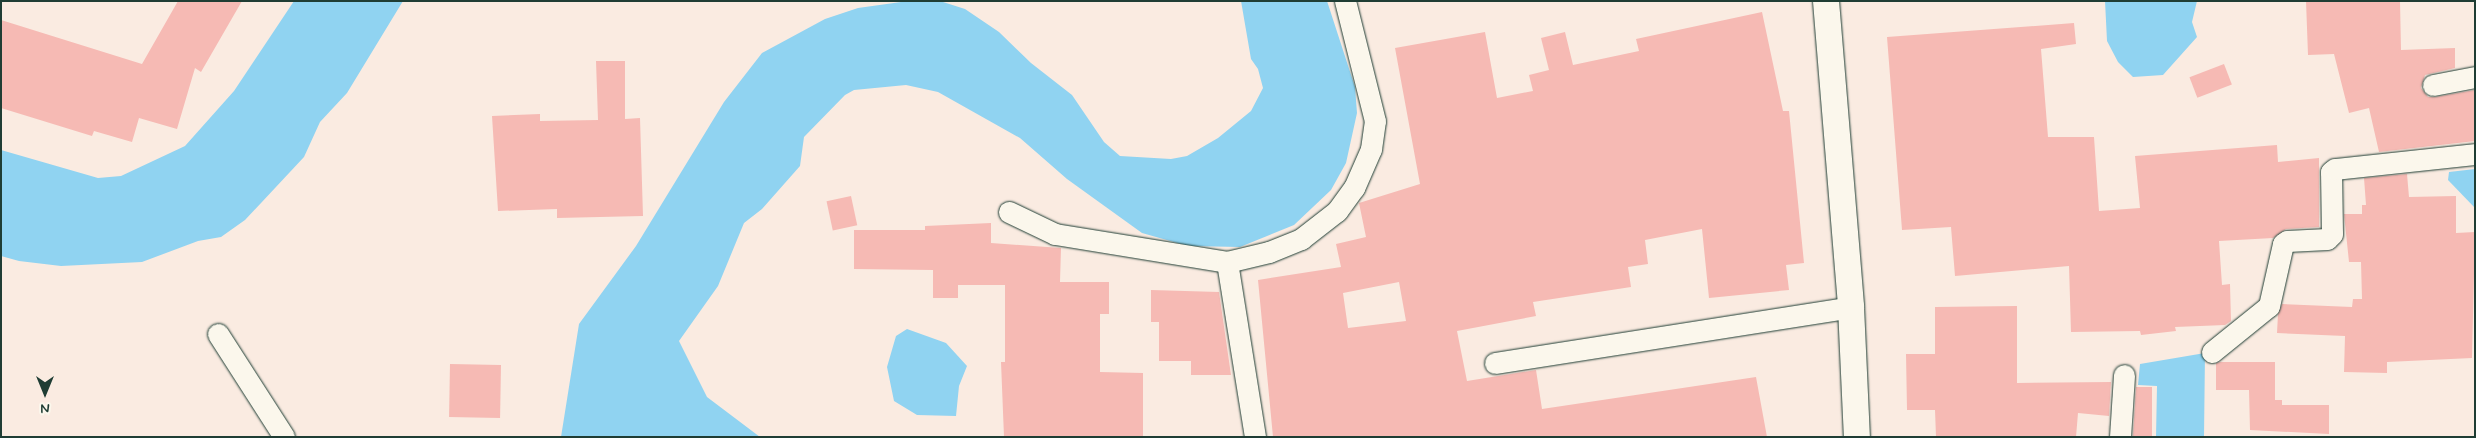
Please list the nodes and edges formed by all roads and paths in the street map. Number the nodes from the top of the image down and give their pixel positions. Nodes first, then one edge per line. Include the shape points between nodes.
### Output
1 (1345, 1) edge
2 (1826, 1) edge
3 (2475, 77) edge
4 (2434, 85) dead end
5 (2475, 154) edge
6 (1009, 212) dead end
7 (1227, 262) junction
8 (1851, 307) junction
9 (218, 334) dead end
10 (2212, 352) dead end
11 (1495, 363) dead end
12 (2124, 374) dead end
13 (284, 437) edge
14 (1255, 437) edge
15 (1857, 437) edge
16 (2120, 437) edge

1 - 7 street via 1374,121 1364,168 1348,196 1319,228 1269,252
2 - 8 street
3 - 4 street
5 - 10 street via 2331,172 2332,234 2328,240 2287,241 2283,244 2269,306
6 - 7 street via 1055,234
7 - 14 street
8 - 11 street
8 - 15 street
9 - 13 street
12 - 16 street

